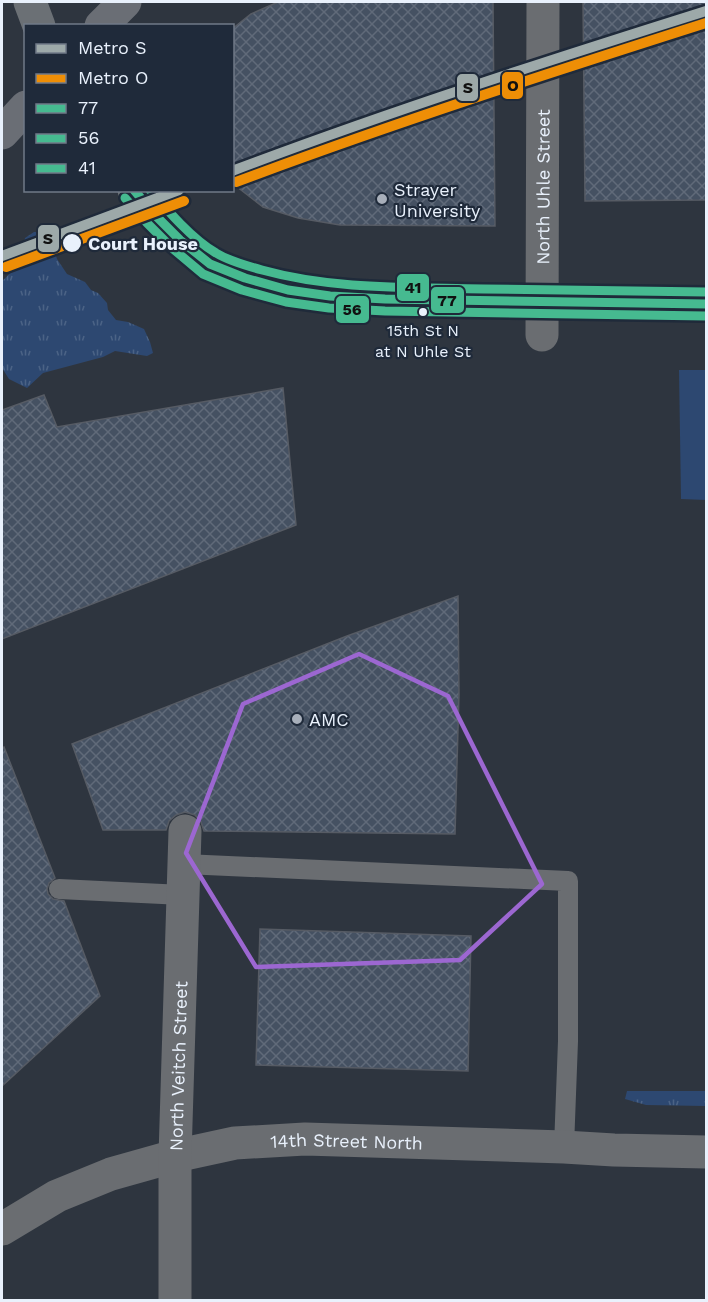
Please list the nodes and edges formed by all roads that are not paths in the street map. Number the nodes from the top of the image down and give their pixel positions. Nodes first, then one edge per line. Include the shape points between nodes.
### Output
1 (30, 2) edge
2 (125, 2) edge
3 (543, 2) edge
4 (38, 24) edge
5 (103, 24) edge
6 (24, 109) edge
7 (2, 133) edge
8 (136, 192) edge
9 (542, 301) junction
10 (706, 303) edge
11 (542, 335) dead end
12 (185, 831) dead end
13 (183, 879) junction
14 (59, 889) dead end
15 (564, 1147) junction
16 (706, 1152) edge
17 (175, 1156) junction
18 (2, 1228) edge
19 (175, 1300) edge

1 - 4 street
2 - 5 main road
3 - 9 street, North Uhle Street
6 - 7 main road
8 - 9 street via 180,240 210,264 288,290 385,299
9 - 10 street
9 - 11 street, North Uhle Street
12 - 13 street, North Veitch Street
13 - 14 lane
13 - 15 lane via 568,881
13 - 17 street, North Veitch Street
15 - 16 street, 14th Street North
15 - 17 street, 14th Street North via 304,1139 235,1143
17 - 18 street, 14th Street North via 111,1174 57,1196
17 - 19 street, North Veitch Street

